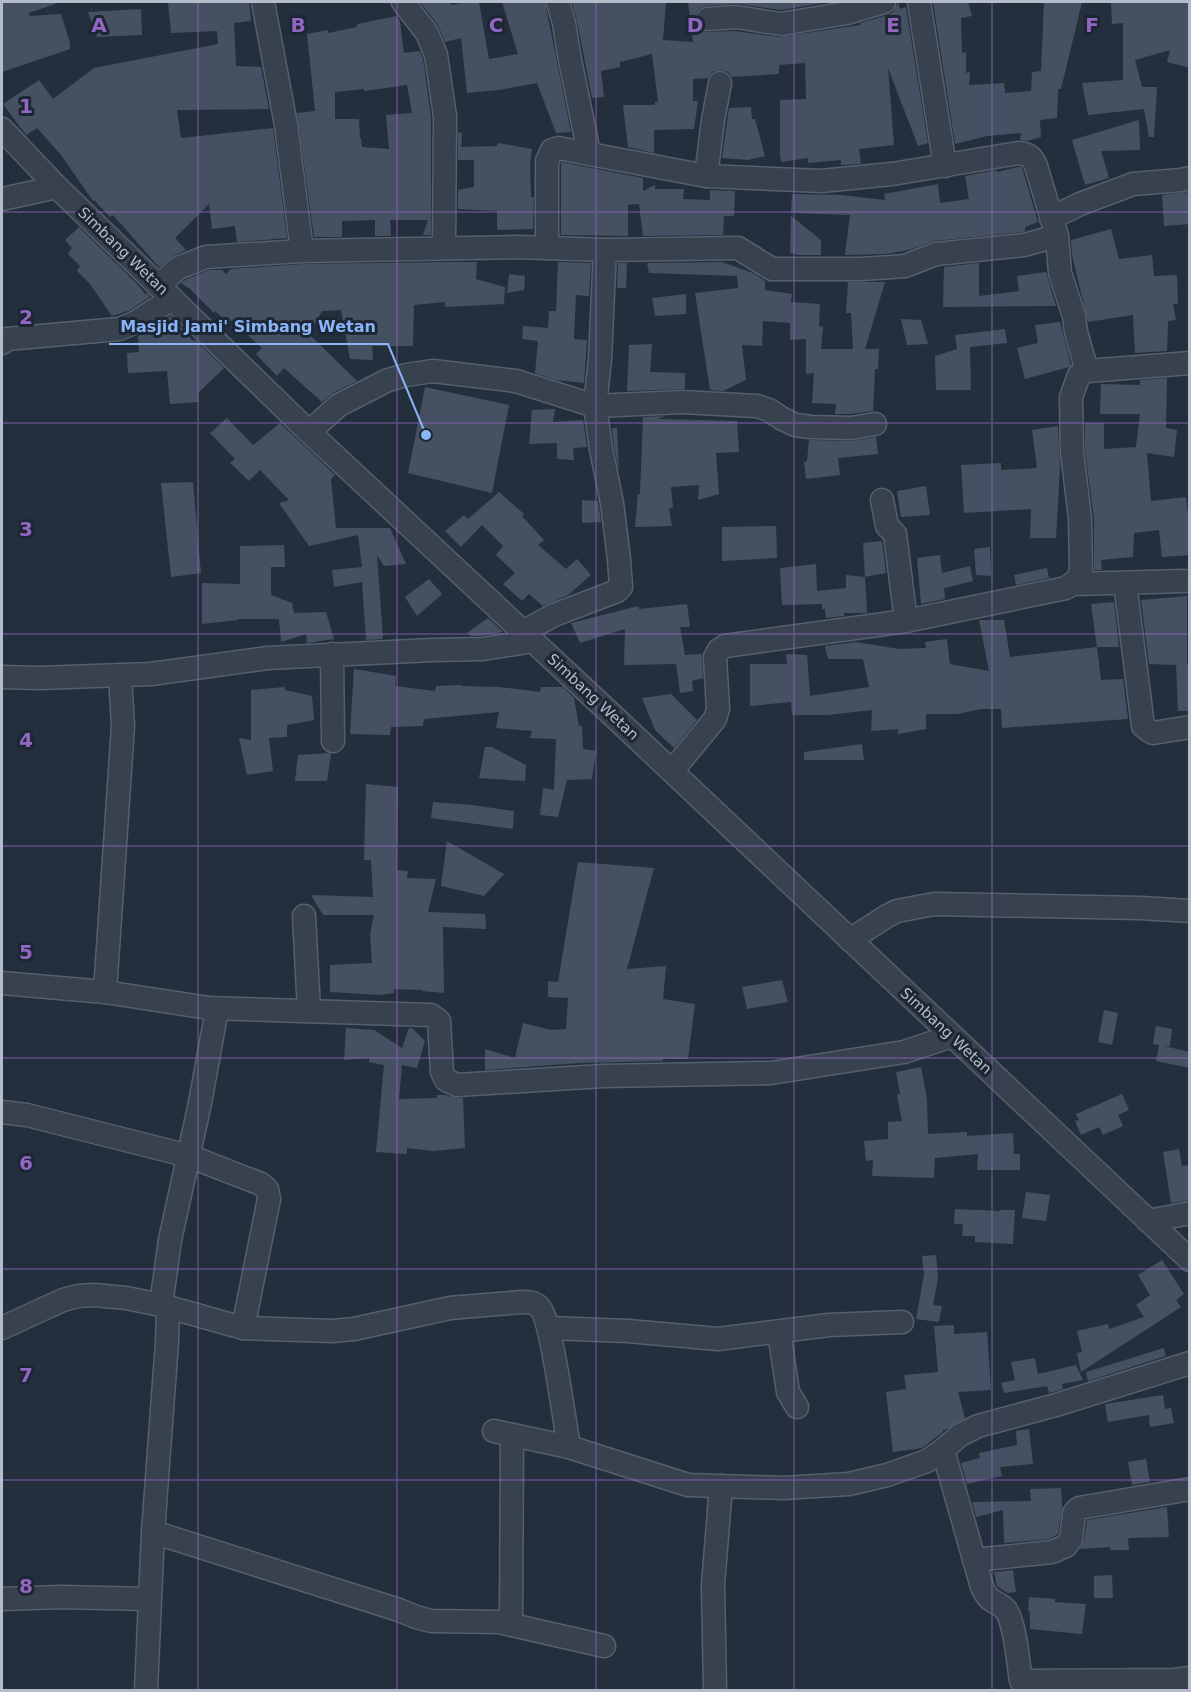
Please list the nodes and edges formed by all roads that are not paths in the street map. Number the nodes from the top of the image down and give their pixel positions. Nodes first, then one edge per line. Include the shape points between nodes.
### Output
1 (263, 2) edge
2 (403, 2) edge
3 (558, 2) edge
4 (884, 2) edge
5 (919, 2) edge
6 (735, 9) edge
7 (708, 19) dead end
8 (720, 83) dead end
9 (2, 129) edge
10 (589, 153) junction
11 (945, 166) junction
12 (706, 176) junction
13 (1190, 178) edge
14 (57, 187) junction
15 (2, 199) edge
16 (1054, 227) junction
17 (444, 248) junction
18 (547, 248) junction
19 (605, 250) junction
20 (302, 251) junction
21 (165, 292) junction
22 (2, 343) edge
23 (1190, 363) edge
24 (1087, 371) junction
25 (596, 406) junction
26 (875, 424) dead end
27 (309, 432) junction
28 (882, 500) dead end
29 (1185, 581) dead end
30 (1125, 583) junction
31 (1073, 584) junction
32 (906, 621) junction
33 (528, 637) junction
34 (332, 654) junction
35 (120, 675) junction
36 (2, 677) edge
37 (1190, 727) edge
38 (333, 741) dead end
39 (672, 771) junction
40 (1190, 911) edge
41 (304, 916) dead end
42 (850, 940) junction
43 (2, 983) edge
44 (105, 992) junction
45 (209, 1008) junction
46 (309, 1011) junction
47 (952, 1036) junction
48 (2, 1112) edge
49 (189, 1156) junction
50 (1190, 1213) edge
51 (1148, 1221) junction
52 (1190, 1260) edge
53 (164, 1306) junction
54 (902, 1322) dead end
55 (2, 1328) edge
56 (243, 1328) junction
57 (549, 1328) junction
58 (779, 1332) junction
59 (1190, 1363) edge
60 (796, 1407) dead end
61 (570, 1447) junction
62 (943, 1450) junction
63 (721, 1486) junction
64 (1190, 1489) edge
65 (153, 1532) junction
66 (974, 1560) junction
67 (2, 1599) edge
68 (149, 1599) junction
69 (511, 1625) junction
70 (604, 1646) dead end
71 (1190, 1678) edge
72 (1022, 1686) edge
73 (146, 1690) edge
74 (715, 1690) edge

1 - 20 street via 286,125
2 - 17 street via 427,33 436,55 445,116
3 - 10 street
4 - 6 street via 847,13 781,24
5 - 11 street
6 - 7 street
8 - 12 street
9 - 14 street, Simbang Wetan
10 - 12 street
10 - 18 street via 558,148 549,156
11 - 12 street via 820,181
11 - 16 street via 1026,154 1033,158
13 - 16 street via 1133,184 1080,204
14 - 15 street
14 - 21 street, Simbang Wetan
16 - 19 street via 1024,245 936,254 905,266 862,269 772,269 738,248
16 - 24 street via 1060,273
17 - 18 street
17 - 20 street
18 - 19 street
19 - 25 street
20 - 21 street via 206,257 178,268
21 - 22 street via 134,323 119,329 7,339
21 - 27 street, Simbang Wetan
23 - 24 street
24 - 31 street via 1079,375 1071,397 1072,452 1081,528 1081,571
25 - 26 street via 682,402 757,406 795,424 811,427
25 - 27 street via 516,381 433,371 388,380 339,405
25 - 33 street via 621,587 544,620
27 - 33 street, Simbang Wetan
28 - 32 street via 886,526 895,534
29 - 30 street
30 - 31 street
30 - 37 street via 1143,726 1153,733
31 - 32 street
32 - 39 street via 725,646 715,657 715,719
33 - 34 street via 483,649
33 - 39 street, Simbang Wetan
34 - 35 street
34 - 38 street
35 - 36 street
35 - 44 street via 123,726
39 - 42 street, Simbang Wetan
40 - 42 street via 934,904 897,911
41 - 46 street
42 - 47 street, Simbang Wetan
43 - 44 street
44 - 45 street
45 - 46 street
45 - 49 street via 215,1019
46 - 47 street via 432,1015 439,1022 442,1072 457,1085 771,1072 904,1052
47 - 51 street, Simbang Wetan
48 - 49 street
49 - 53 street via 170,1240
49 - 56 street via 267,1189 269,1199
50 - 51 street
51 - 52 street, Simbang Wetan
53 - 55 street via 78,1296
53 - 56 street
53 - 65 street via 167,1342
54 - 58 street
56 - 57 street via 340,1331 450,1308 522,1302 541,1307
57 - 58 street via 718,1339
57 - 61 street
58 - 60 street via 788,1392
59 - 62 street via 978,1426
61 - 63 street via 688,1485
61 - 69 street via 503,1433
62 - 63 street via 927,1461 849,1484
62 - 66 street
63 - 74 street via 713,1585
64 - 66 street via 1079,1508 1074,1513 1071,1539 1052,1552
65 - 68 street
65 - 69 street via 431,1621
66 - 72 street via 986,1596 1006,1610 1010,1620
67 - 68 street
68 - 73 street
69 - 70 street
71 - 72 street

